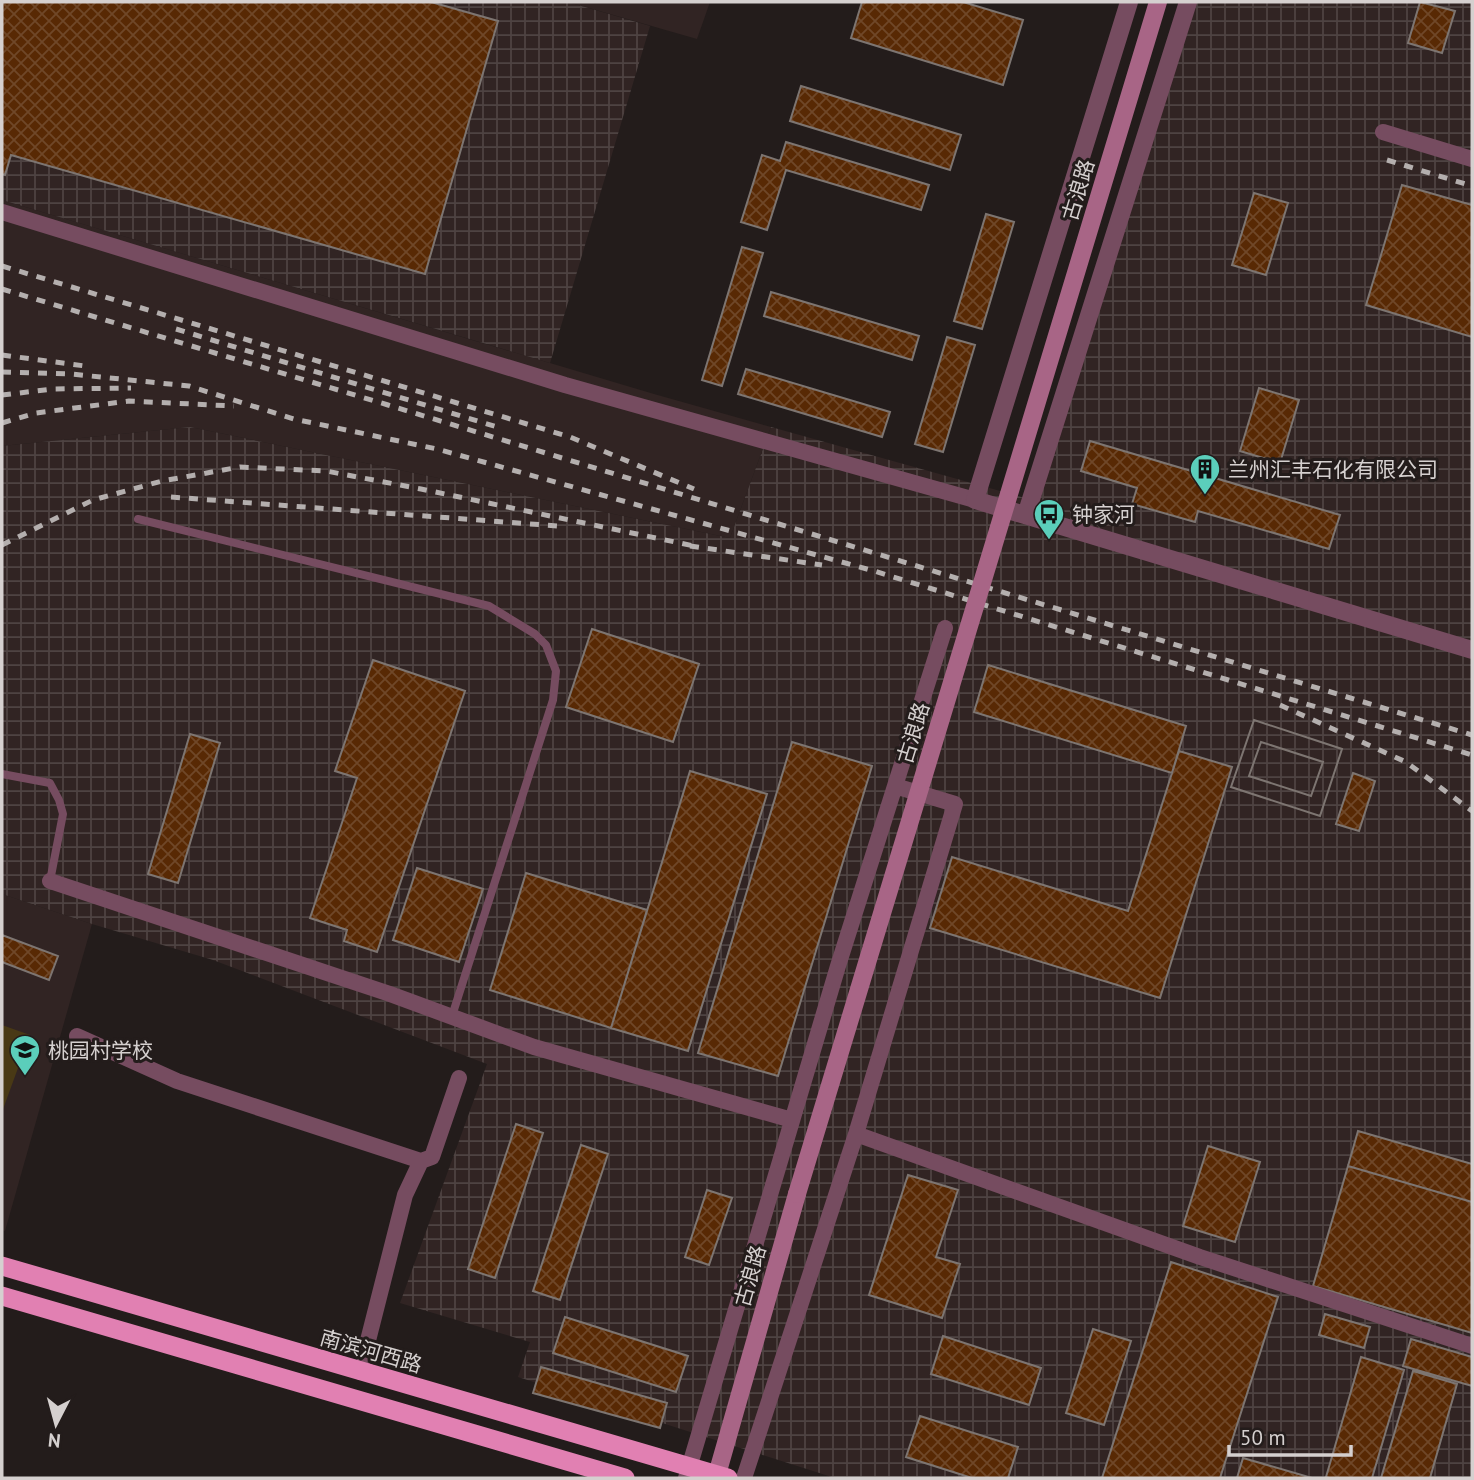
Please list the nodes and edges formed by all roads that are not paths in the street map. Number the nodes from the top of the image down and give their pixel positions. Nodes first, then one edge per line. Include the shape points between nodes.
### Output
1 (1129, 2) edge
2 (1158, 2) edge
3 (1188, 2) edge
4 (1383, 132) dead end
5 (1472, 159) edge
6 (2, 212) edge
7 (975, 500) junction
8 (1026, 515) junction
9 (138, 519) dead end
10 (945, 628) dead end
11 (1472, 650) edge
12 (2, 774) edge
13 (895, 786) junction
14 (50, 881) joint
15 (452, 1016) junction
16 (77, 1036) dead end
17 (459, 1078) dead end
18 (792, 1120) junction
19 (856, 1134) junction
20 (421, 1161) junction
21 (2, 1266) edge
22 (2, 1296) edge
23 (1472, 1346) edge
24 (360, 1372) junction
25 (688, 1473) edge
26 (720, 1477) edge
27 (625, 1478) edge
28 (744, 1478) edge

1 - 7 street, 古浪路
2 - 26 main road, 古浪路, bridge via 797,1194
3 - 8 street
4 - 5 street
6 - 7 street via 565,385
7 - 8 street
8 - 11 street
9 - 15 lane via 489,606 546,645 556,671 553,700
10 - 13 street
12 - 14 lane via 50,783 59,800 63,814
13 - 18 street
13 - 19 street via 955,804
14 - 15 street
15 - 18 street via 534,1047
16 - 20 street via 177,1081
17 - 20 street via 432,1157
18 - 25 street
19 - 23 street via 1200,1257
19 - 28 street
20 - 24 street via 405,1195
21 - 24 highway, 南滨河西路
22 - 27 highway
24 - 25 highway, 南滨河西路
25 - 26 highway, 南滨河西路

